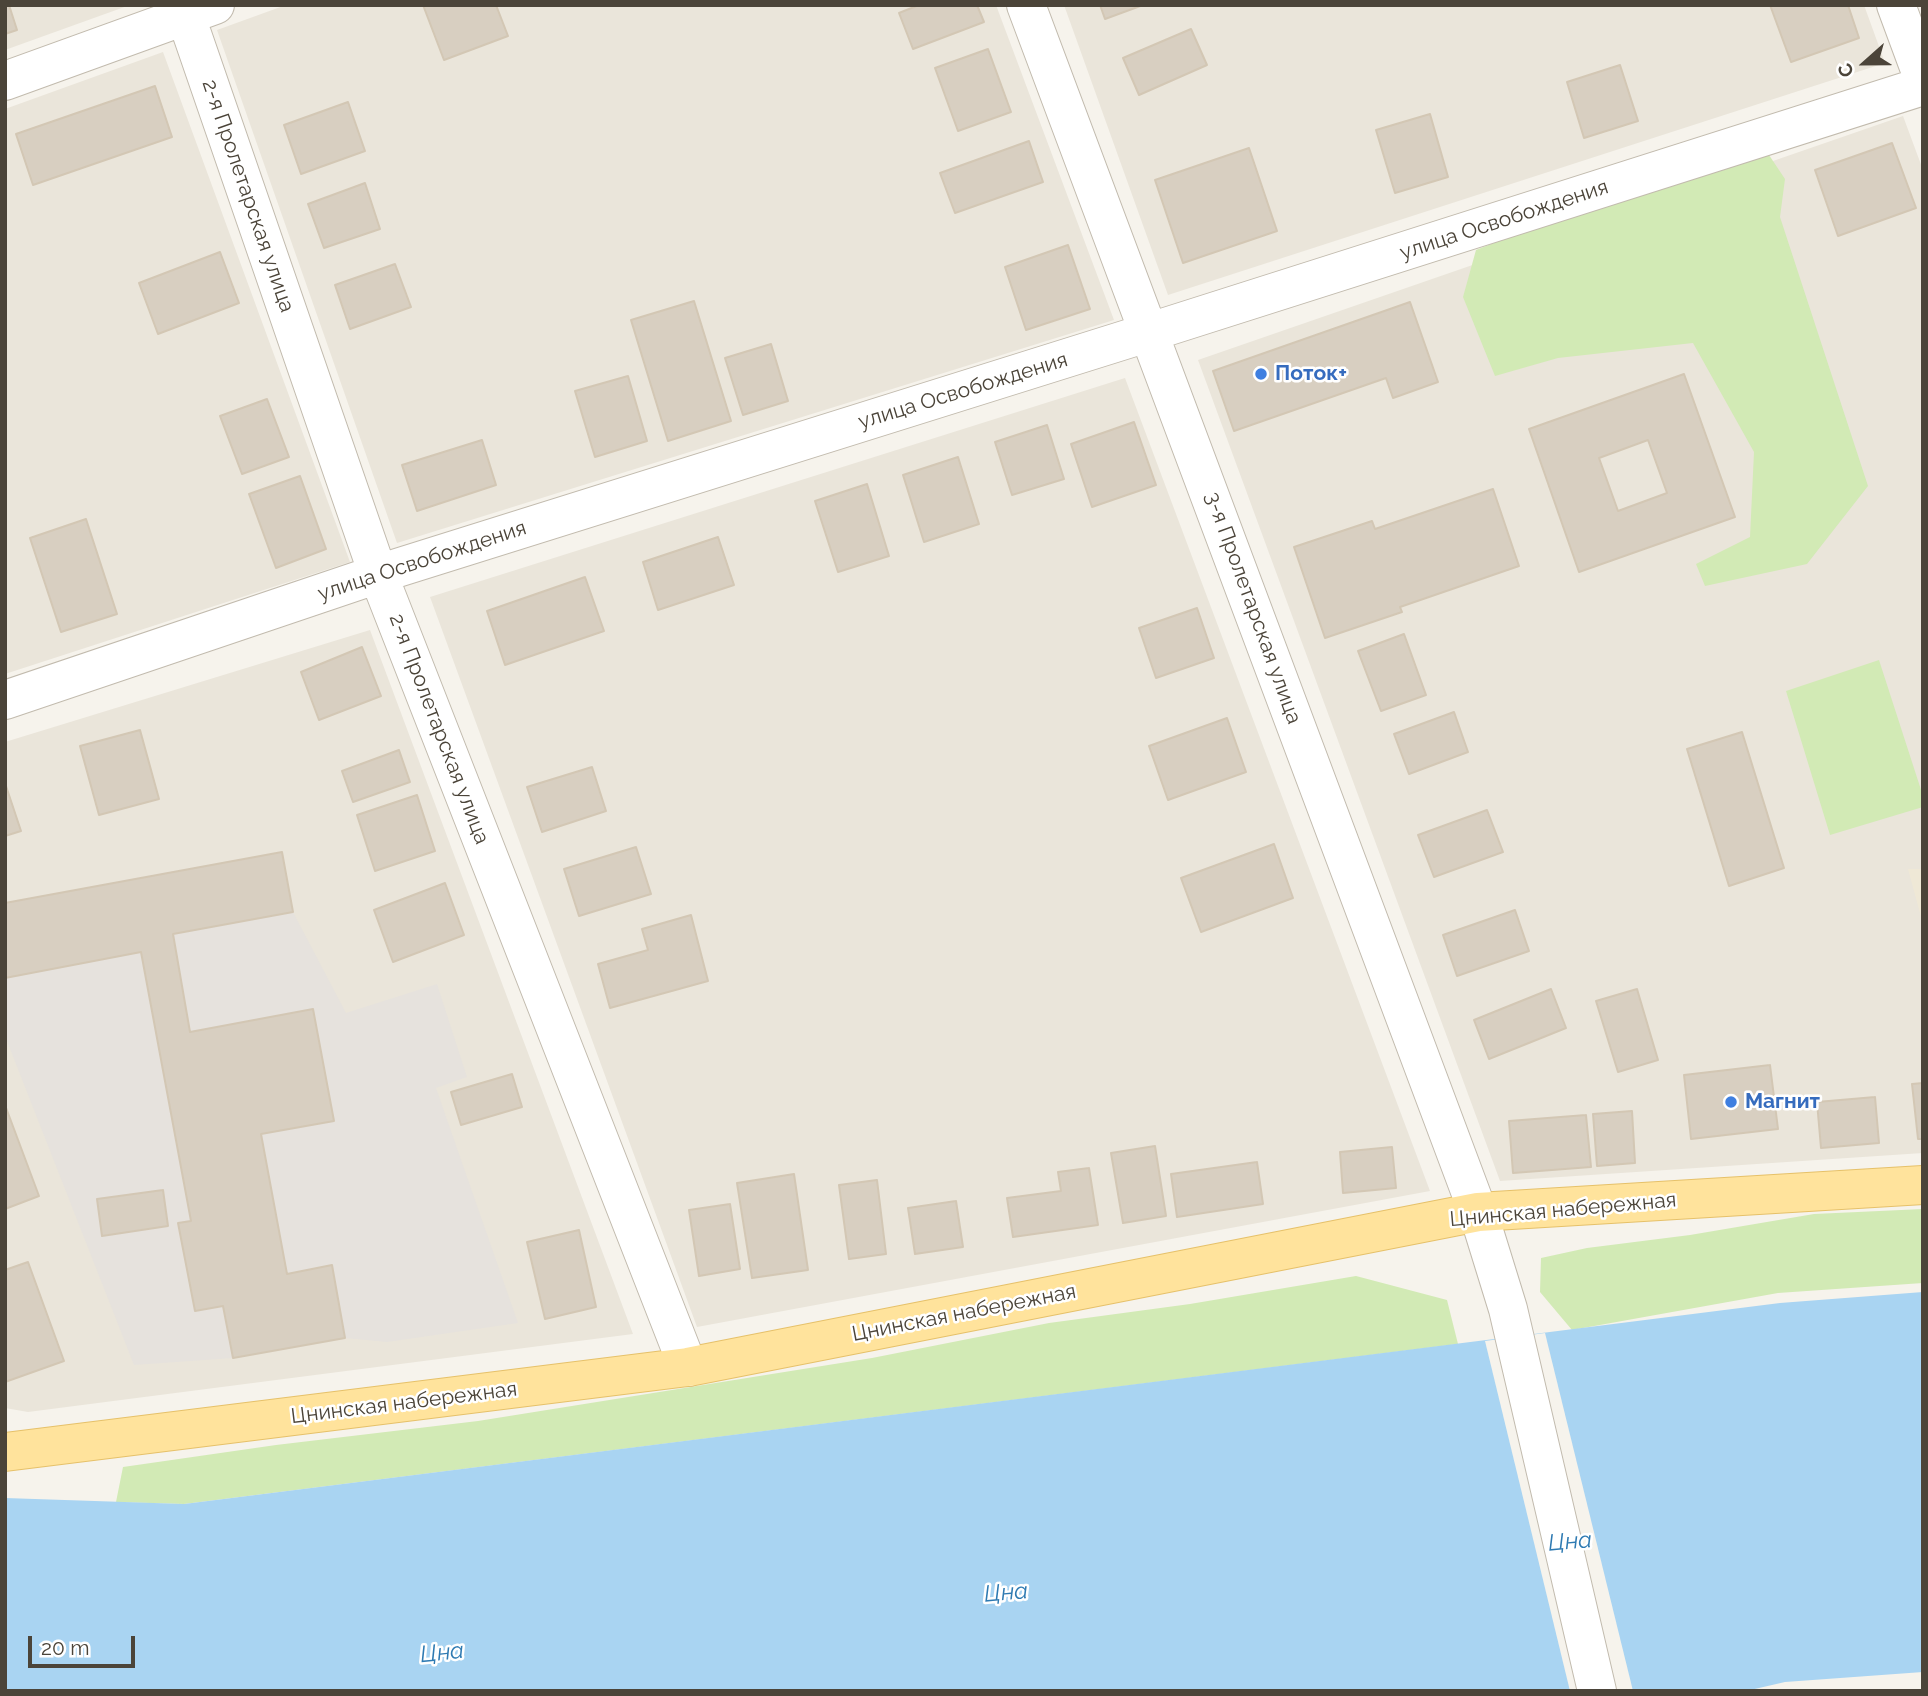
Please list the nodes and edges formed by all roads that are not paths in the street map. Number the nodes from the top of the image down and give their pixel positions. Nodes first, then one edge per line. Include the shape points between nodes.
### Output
1 (1026, 5) edge
2 (1896, 5) edge
3 (194, 9) edge
4 (1923, 78) edge
5 (5, 81) edge
6 (1923, 86) edge
7 (1150, 332) junction
8 (378, 574) junction
9 (5, 700) edge
10 (1923, 1185) edge
11 (1478, 1212) junction
12 (688, 1367) junction
13 (5, 1452) edge
14 (1597, 1691) edge

1 - 7 street, 3-я Пролетарская улица
2 - 4 street
3 - 5 street
3 - 8 street, 2-я Пролетарская улица
6 - 7 street, улица Освобождения
7 - 8 street, улица Освобождения
7 - 11 street, 3-я Пролетарская улица
8 - 9 street, улица Освобождения
8 - 12 street, 2-я Пролетарская улица
10 - 11 main road, Цнинская набережная
11 - 12 main road, Цнинская набережная
11 - 14 street, 3-я Пролетарская улица via 1508,1309
12 - 13 main road, Цнинская набережная

